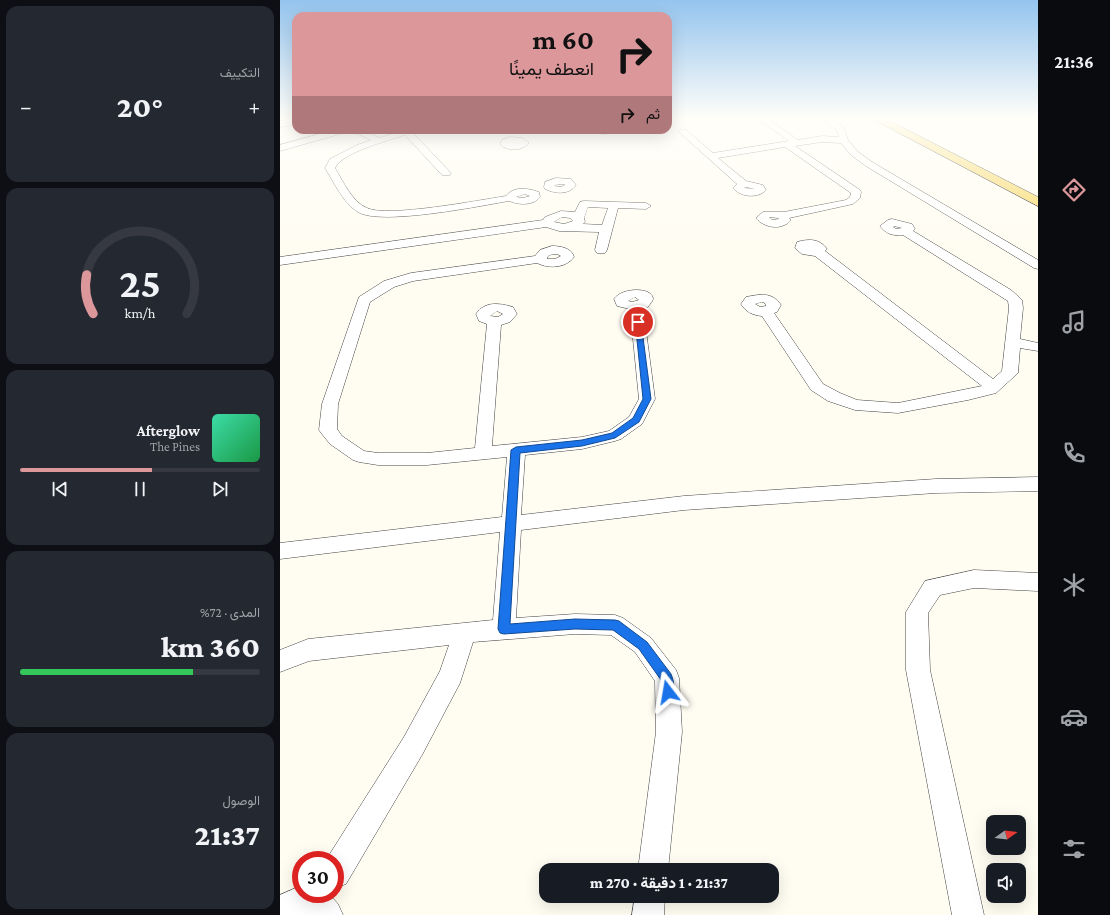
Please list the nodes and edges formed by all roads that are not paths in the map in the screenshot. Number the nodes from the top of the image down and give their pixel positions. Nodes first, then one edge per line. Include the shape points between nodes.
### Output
1 (333, 161) edge
2 (438, 161) edge
3 (716, 161) edge
4 (811, 161) edge
5 (864, 161) edge
6 (958, 161) edge
7 (983, 161) edge
8 (996, 167) dead end
9 (452, 175) dead end
10 (743, 184) dead end
11 (511, 198) dead end
12 (1038, 202) edge
13 (614, 205) junction
14 (646, 206) dead end
15 (567, 214) junction
16 (783, 216) dead end
17 (606, 229) junction
18 (906, 232) dead end
19 (602, 250) dead end
20 (817, 251) dead end
21 (540, 259) dead end
22 (280, 261) edge
23 (1038, 265) edge
24 (636, 306) dead end
25 (766, 312) dead end
26 (494, 322) dead end
27 (1014, 342) junction
28 (1038, 347) edge
29 (993, 387) junction
30 (516, 450) junction
31 (483, 454) junction
32 (1038, 484) edge
33 (511, 523) junction
34 (280, 551) edge
35 (1038, 582) edge
36 (504, 629) junction
37 (465, 633) junction
38 (280, 661) edge
39 (344, 858) edge
40 (654, 863) edge
41 (649, 903) edge
42 (322, 904) edge
43 (280, 913) edge
44 (648, 915) edge
45 (968, 915) edge

1 - 11 street via 330,168 357,208 365,212 397,213
2 - 9 street
3 - 10 street
4 - 16 street via 856,192 855,198 849,202
5 - 23 street
6 - 12 main road
7 - 8 main road
13 - 14 street
13 - 15 street via 584,204
13 - 17 street
15 - 17 street
15 - 22 street
17 - 19 street
18 - 27 street via 1015,300
20 - 29 street
21 - 31 street via 411,277 388,284 375,292 364,300 330,404 328,430 336,440 359,456 378,459 427,459
24 - 30 street via 647,399 636,420 615,435 582,443
25 - 29 street via 817,387 855,405 898,408 968,395
26 - 31 street
27 - 28 street
27 - 29 street via 1010,373
30 - 31 street
30 - 33 street
32 - 33 street via 936,486 692,502
33 - 34 street
33 - 36 street
35 - 45 street via 974,580 933,587 916,612 918,670
36 - 37 street
36 - 40 street via 575,624 615,625 643,646 667,678 669,732
37 - 38 street via 308,650
37 - 39 street via 451,675 417,738
41 - 44 street
42 - 43 street via 306,901 295,903

